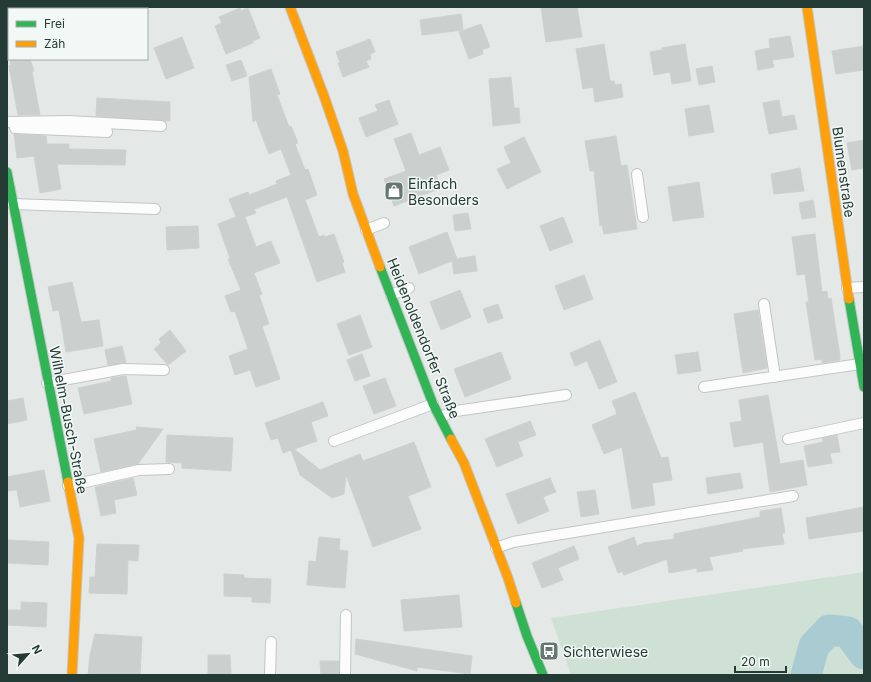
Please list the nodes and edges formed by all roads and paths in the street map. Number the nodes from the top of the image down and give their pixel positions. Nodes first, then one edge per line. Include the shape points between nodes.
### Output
1 (290, 7) edge
2 (807, 7) edge
3 (335, 91) dead end
4 (324, 96) junction
5 (7, 122) edge
6 (162, 126) dead end
7 (7, 127) edge
8 (107, 132) dead end
9 (7, 172) edge
10 (637, 174) dead end
11 (13, 204) junction
12 (155, 210) dead end
13 (643, 217) dead end
14 (384, 223) dead end
15 (366, 230) junction
16 (864, 287) edge
17 (409, 288) dead end
18 (847, 288) junction
19 (390, 293) junction
20 (377, 296) dead end
21 (764, 304) dead end
22 (860, 364) junction
23 (164, 370) dead end
24 (775, 377) junction
25 (48, 383) junction
26 (704, 387) dead end
27 (864, 387) edge
28 (566, 395) dead end
29 (433, 404) junction
30 (440, 417) junction
31 (864, 423) edge
32 (788, 439) dead end
33 (334, 441) dead end
34 (169, 469) dead end
35 (68, 486) junction
36 (793, 496) dead end
37 (496, 548) junction
38 (346, 615) dead end
39 (271, 642) dead end
40 (72, 675) edge
41 (270, 675) edge
42 (345, 675) edge
43 (543, 675) edge

1 - 4 street, Heidenoldendorfer Straße
2 - 18 street, Blumenstraße
3 - 4 lane
4 - 15 street, Heidenoldendorfer Straße via 346,150 353,194
5 - 6 lane via 68,121
7 - 8 lane
9 - 11 street, Wilhelm-Busch-Straße
10 - 13 lane
11 - 12 lane
11 - 25 street, Wilhelm-Busch-Straße
14 - 15 lane
15 - 19 street, Heidenoldendorfer Straße via 382,283
16 - 18 lane
17 - 19 lane
18 - 22 street, Blumenstraße
19 - 20 lane
19 - 29 street, Heidenoldendorfer Straße
21 - 24 lane
22 - 24 lane
22 - 27 street, Blumenstraße
23 - 25 lane via 123,369
24 - 26 lane
25 - 35 street, Wilhelm-Busch-Straße
28 - 30 lane via 456,411
29 - 30 street, Heidenoldendorfer Straße
29 - 33 lane
30 - 37 street, Heidenoldendorfer Straße via 464,463
31 - 32 lane
34 - 35 lane via 139,470
35 - 40 street, Wilhelm-Busch-Straße via 78,538
36 - 37 lane via 513,542
37 - 43 street, Heidenoldendorfer Straße
38 - 42 lane
39 - 41 lane

